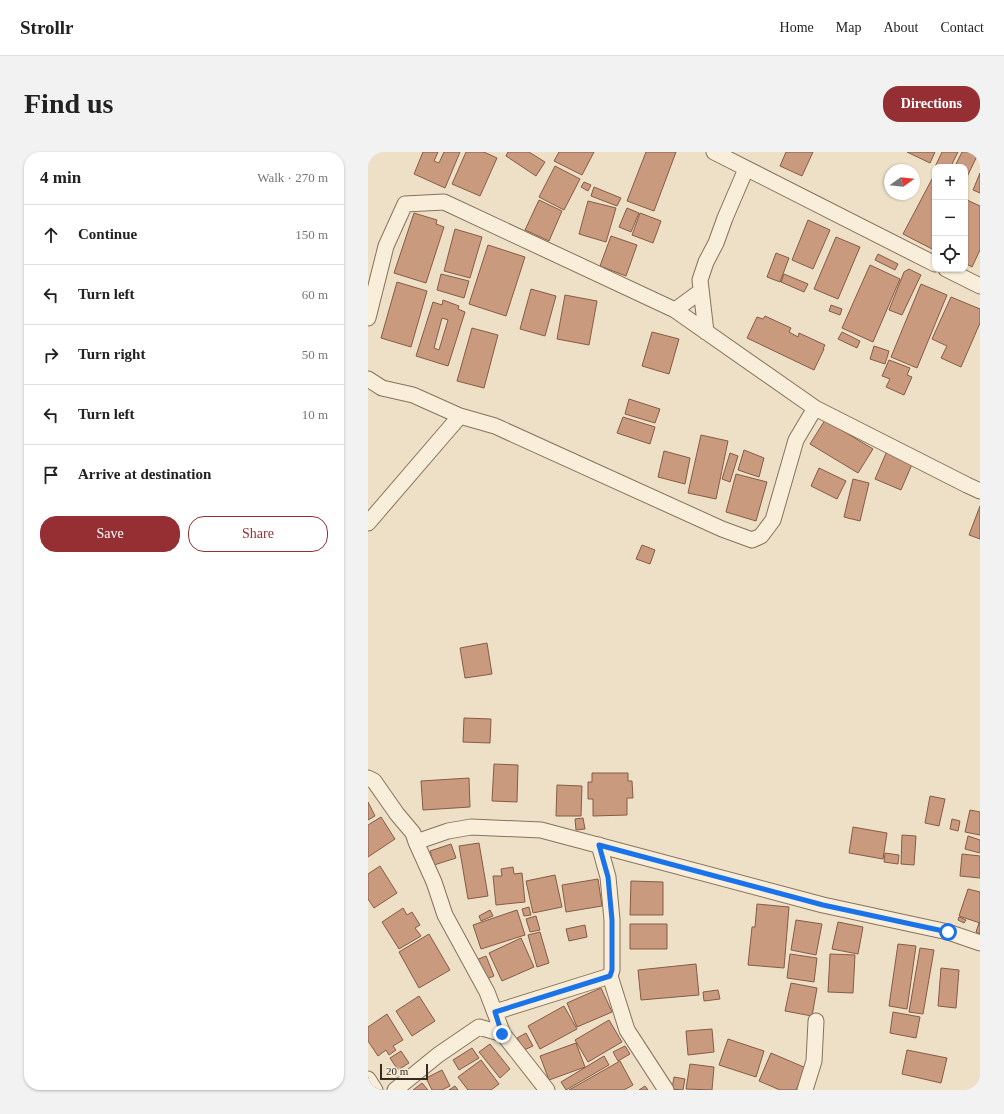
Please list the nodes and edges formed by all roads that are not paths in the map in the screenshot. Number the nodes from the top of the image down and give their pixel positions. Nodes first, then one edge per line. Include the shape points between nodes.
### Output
1 (714, 152) edge
2 (746, 169) junction
3 (932, 262) edge
4 (952, 272) edge
5 (980, 285) edge
6 (701, 291) junction
7 (675, 310) junction
8 (368, 318) edge
9 (706, 332) junction
10 (368, 379) edge
11 (815, 408) junction
12 (460, 416) junction
13 (980, 491) edge
14 (368, 523) edge
15 (368, 778) edge
16 (416, 842) junction
17 (599, 845) junction
18 (980, 943) edge
19 (610, 976) junction
20 (495, 1012) junction
21 (816, 1021) dead end
22 (502, 1034) junction
23 (368, 1079) edge
24 (375, 1090) edge
25 (395, 1090) edge
26 (547, 1090) edge
27 (666, 1090) edge
28 (805, 1090) edge

1 - 2 street
2 - 3 street
2 - 6 street via 716,244 706,262 700,280
4 - 5 street
6 - 7 street
6 - 9 street
7 - 8 street via 444,202 405,204 386,246
7 - 9 street
9 - 11 street
10 - 12 street via 382,388 413,395
11 - 12 street via 796,440 773,520 761,536 752,540 722,529 496,426
11 - 13 street
12 - 14 street
15 - 16 street via 374,781 413,833
16 - 17 street via 448,831 472,827 541,830
16 - 20 street via 445,915 478,974
17 - 18 street via 823,905 948,932
17 - 19 street via 608,877 612,920
19 - 20 street
19 - 27 street via 627,1030
20 - 22 street
21 - 28 street via 814,1061
22 - 25 street via 479,1027 438,1055
22 - 26 street
23 - 24 street

